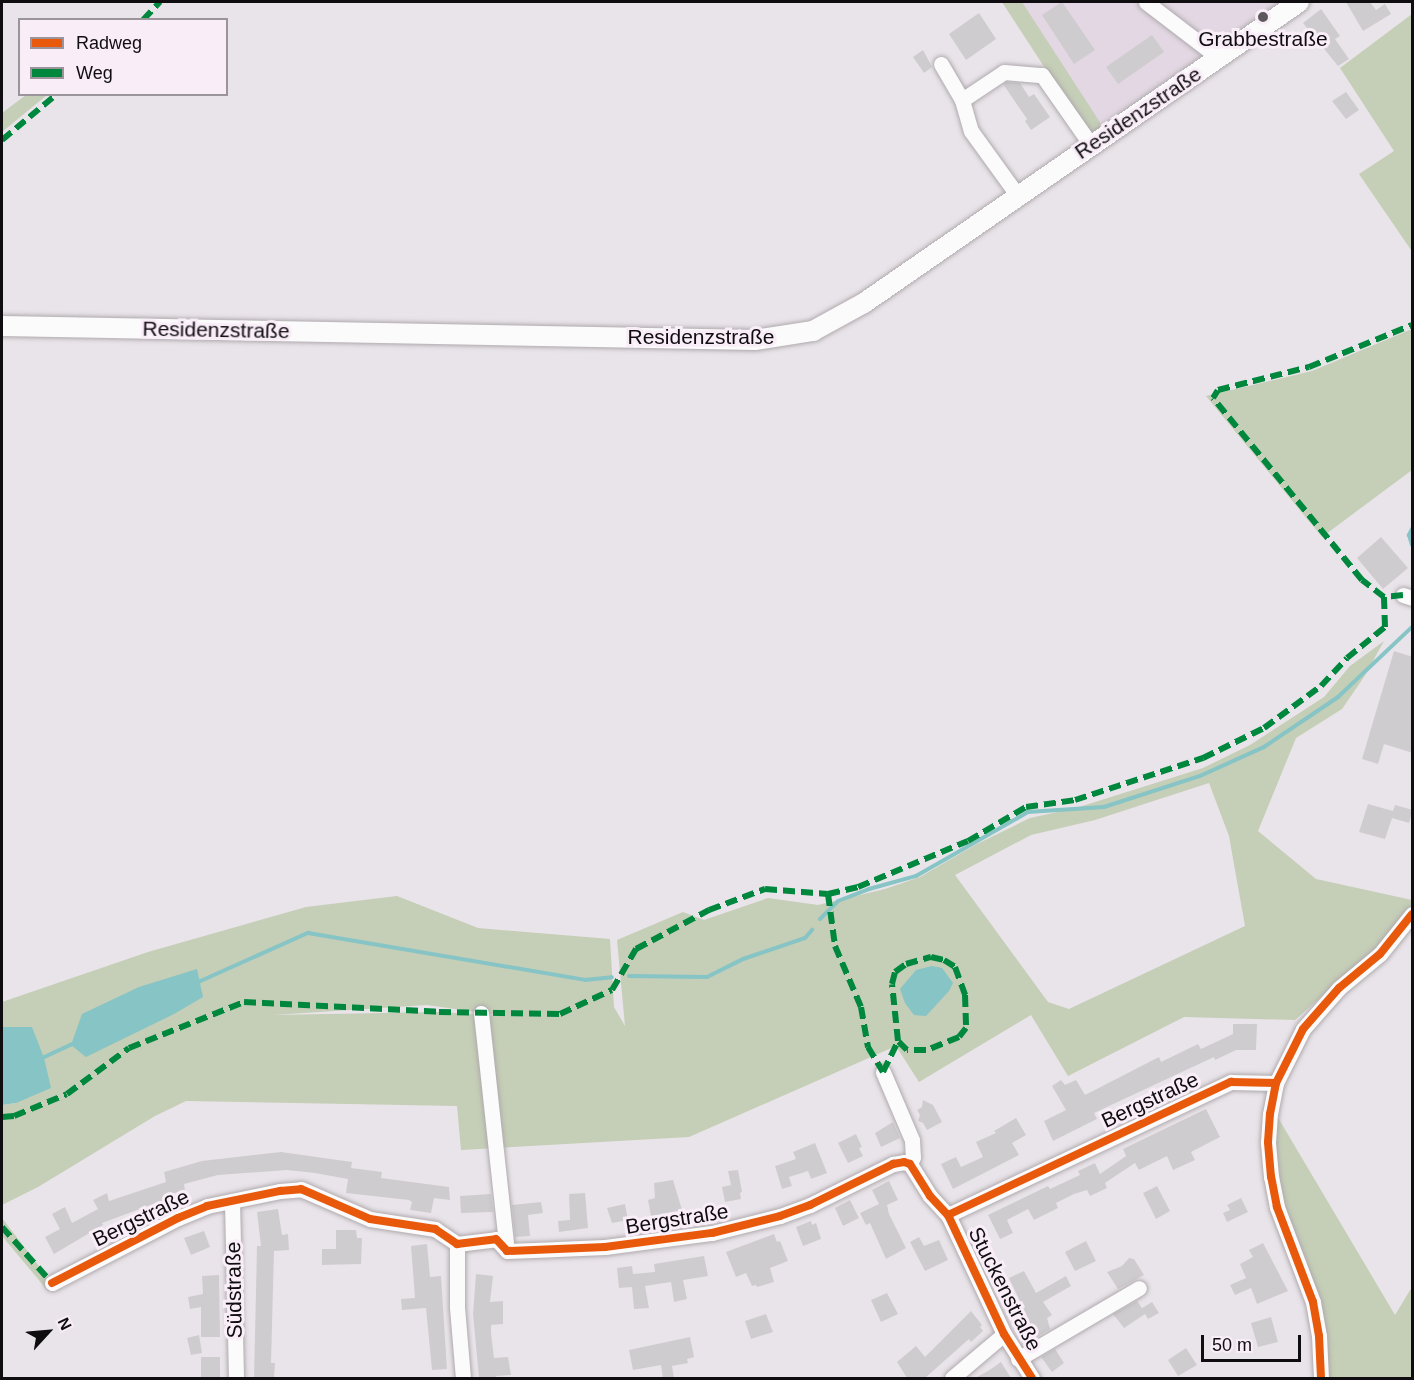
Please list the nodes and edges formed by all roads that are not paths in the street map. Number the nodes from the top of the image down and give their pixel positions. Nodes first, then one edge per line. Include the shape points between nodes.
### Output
1 (1146, 2) edge
2 (1299, 2) edge
3 (1219, 58) junction
4 (941, 64) dead end
5 (962, 100) junction
6 (1091, 145) junction
7 (1018, 196) junction
8 (2, 326) edge
9 (1413, 914) edge
10 (481, 1013) dead end
11 (883, 1072) dead end
12 (1276, 1083) junction
13 (910, 1164) junction
14 (232, 1201) junction
15 (948, 1215) junction
16 (457, 1244) junction
17 (507, 1251) junction
18 (52, 1283) dead end
19 (1139, 1288) dead end
20 (1004, 1334) junction
21 (1018, 1359) junction
22 (236, 1378) edge
23 (463, 1378) edge
24 (952, 1378) edge
25 (1032, 1378) edge
26 (1321, 1378) edge

1 - 3 street
2 - 3 main road, Residenzstraße
3 - 6 main road, Residenzstraße
4 - 5 street
5 - 6 street via 1004,72 1041,75
5 - 7 street via 971,131
6 - 7 main road, Residenzstraße
7 - 8 main road, Residenzstraße via 864,303 813,331 783,338
9 - 12 street via 1380,954 1339,988 1303,1029
10 - 17 street
11 - 13 street via 912,1140
12 - 15 street, Bergstraße via 1231,1082
12 - 26 street via 1268,1142 1271,1176 1278,1208 1313,1302
13 - 15 street via 930,1196
13 - 17 street, Bergstraße via 892,1164 810,1205 741,1227 640,1244
14 - 16 street, Bergstraße via 301,1189 370,1219 435,1229
14 - 18 street, Bergstraße via 178,1218
14 - 22 street, Südstraße
15 - 20 street, Stuckenstraße
16 - 17 street, Bergstraße via 496,1239
16 - 23 street
19 - 21 street, Stuckenstraße
20 - 21 street, Stuckenstraße
20 - 24 street
21 - 25 street, Stuckenstraße

